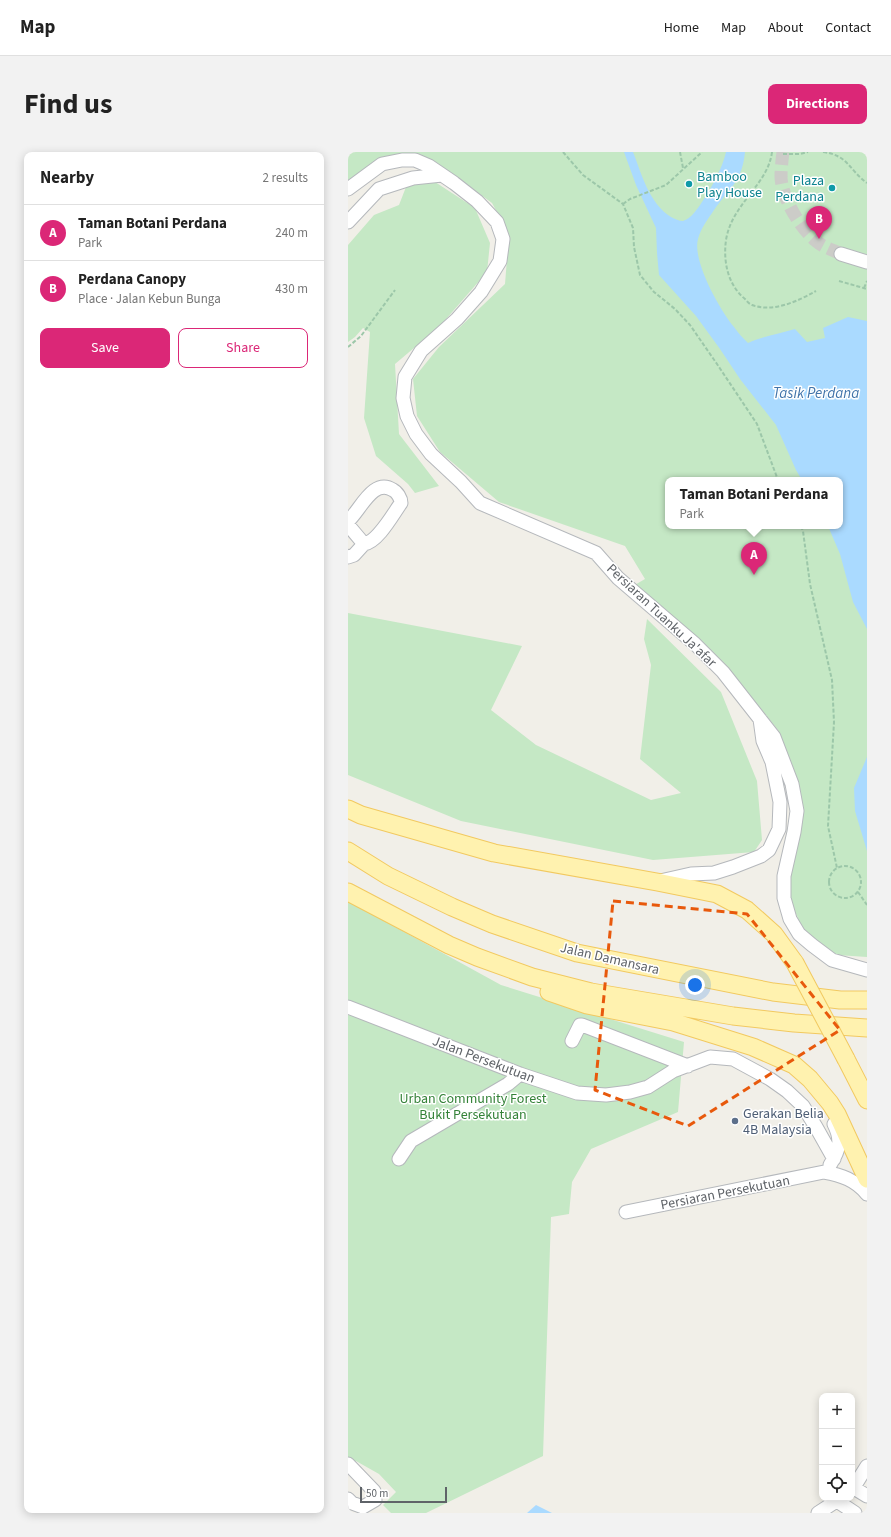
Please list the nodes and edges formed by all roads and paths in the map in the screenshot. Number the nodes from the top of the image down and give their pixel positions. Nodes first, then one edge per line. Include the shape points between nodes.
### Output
1 (563, 152) edge
2 (680, 152) edge
3 (702, 152) edge
4 (772, 152) edge
5 (808, 152) edge
6 (823, 152) edge
7 (783, 154) dead end
8 (407, 160) junction
9 (683, 168) junction
10 (442, 175) junction
11 (413, 178) junction
12 (867, 183) edge
13 (348, 189) edge
14 (623, 204) junction
15 (348, 222) edge
16 (841, 254) tunnel mouth
17 (867, 262) edge
18 (839, 281) dead end
19 (867, 281) edge
20 (866, 289) edge
21 (394, 290) dead end
22 (816, 291) dead end
23 (348, 347) edge
24 (777, 477) edge
25 (348, 521) edge
26 (348, 525) edge
27 (802, 529) edge
28 (364, 544) junction
29 (348, 557) edge
30 (759, 717) junction
31 (348, 809) edge
32 (348, 851) edge
33 (837, 868) junction
34 (657, 882) junction
35 (348, 892) edge
36 (858, 892) junction
37 (867, 905) edge
38 (477, 957) junction
39 (867, 970) edge
40 (867, 1000) edge
41 (348, 1007) edge
42 (866, 1028) edge
43 (572, 1042) dead end
44 (846, 1059) junction
45 (688, 1066) junction
46 (520, 1074) junction
47 (867, 1084) edge
48 (822, 1093) junction
49 (867, 1100) edge
50 (399, 1158) dead end
51 (834, 1159) junction
52 (824, 1172) junction
53 (867, 1179) edge
54 (867, 1194) edge
55 (626, 1212) dead end
56 (348, 1464) edge
57 (867, 1467) edge
58 (855, 1486) edge
59 (855, 1490) edge
60 (867, 1496) edge
61 (348, 1499) edge
62 (837, 1501) edge
63 (840, 1501) edge
64 (818, 1513) edge
65 (855, 1513) edge

1 - 14 path via 583,175
2 - 9 path
3 - 9 path
4 - 22 path via 767,172 732,221 726,240 725,260 729,278 737,293 751,304 767,307 785,305
5 - 7 path
6 - 12 path via 832,153 846,161
8 - 10 street, Persiaran Tuanku Ja'afar via 415,160 429,166
8 - 11 street via 415,165 417,171
8 - 13 street, Persiaran Tuanku Ja'afar via 382,164
9 - 14 path via 666,185
10 - 11 street
10 - 30 street, Persiaran Tuanku Ja'afar via 489,213 497,222 503,239 500,261 481,292 457,319 421,351 405,377 403,398 406,416 416,434 431,454 480,502 596,553 618,578 695,644 723,672
11 - 15 street via 379,189
14 - 24 path via 633,228 640,275 654,292 690,325 717,364 757,424
16 - 17 street
18 - 20 path
19 - 20 path
21 - 23 path via 361,336
25 - 28 street via 355,516 376,488 391,488 401,500 380,532 369,543
26 - 28 street
27 - 33 path via 810,584 832,680 834,722 828,826
28 - 29 street via 354,555
30 - 34 street, Persiaran Tuanku Ja'afar via 780,802 779,829 769,850 761,856 714,873 691,874
30 - 39 street, Persiaran Tuanku Ja'afar via 774,737 792,784 796,811 784,876 784,898 790,919 799,934 832,960
31 - 34 main road via 494,853
32 - 40 main road, Jalan Damansara via 388,876 452,907 492,924 576,953 774,992 840,1000
33 - 36 path via 843,866 855,870 861,880
33 - 36 path via 829,881 830,889 836,896 852,897
34 - 44 main road, bridge via 717,894 748,910 774,934 795,963
35 - 38 main road
36 - 37 path
38 - 42 main road via 532,978 591,992 741,1017
38 - 48 main road via 512,979 587,1005 673,1022 753,1047 794,1065
41 - 46 street, Jalan Persekutuan
43 - 45 street via 582,1025
44 - 47 main road
44 - 49 main road
45 - 46 street, Jalan Persekutuan via 673,1071 648,1087 606,1096 577,1093
45 - 51 street, Jalan Persekutuan via 710,1057 733,1059 770,1079 802,1106
46 - 50 street via 508,1084 411,1141
48 - 51 street via 840,1135
48 - 53 main road via 837,1114
51 - 52 street
52 - 54 street via 849,1180
52 - 55 street, Persiaran Persekutuan
56 - 61 street via 374,1491 375,1500 362,1507
57 - 58 street
59 - 60 street
62 - 64 street
63 - 65 street

